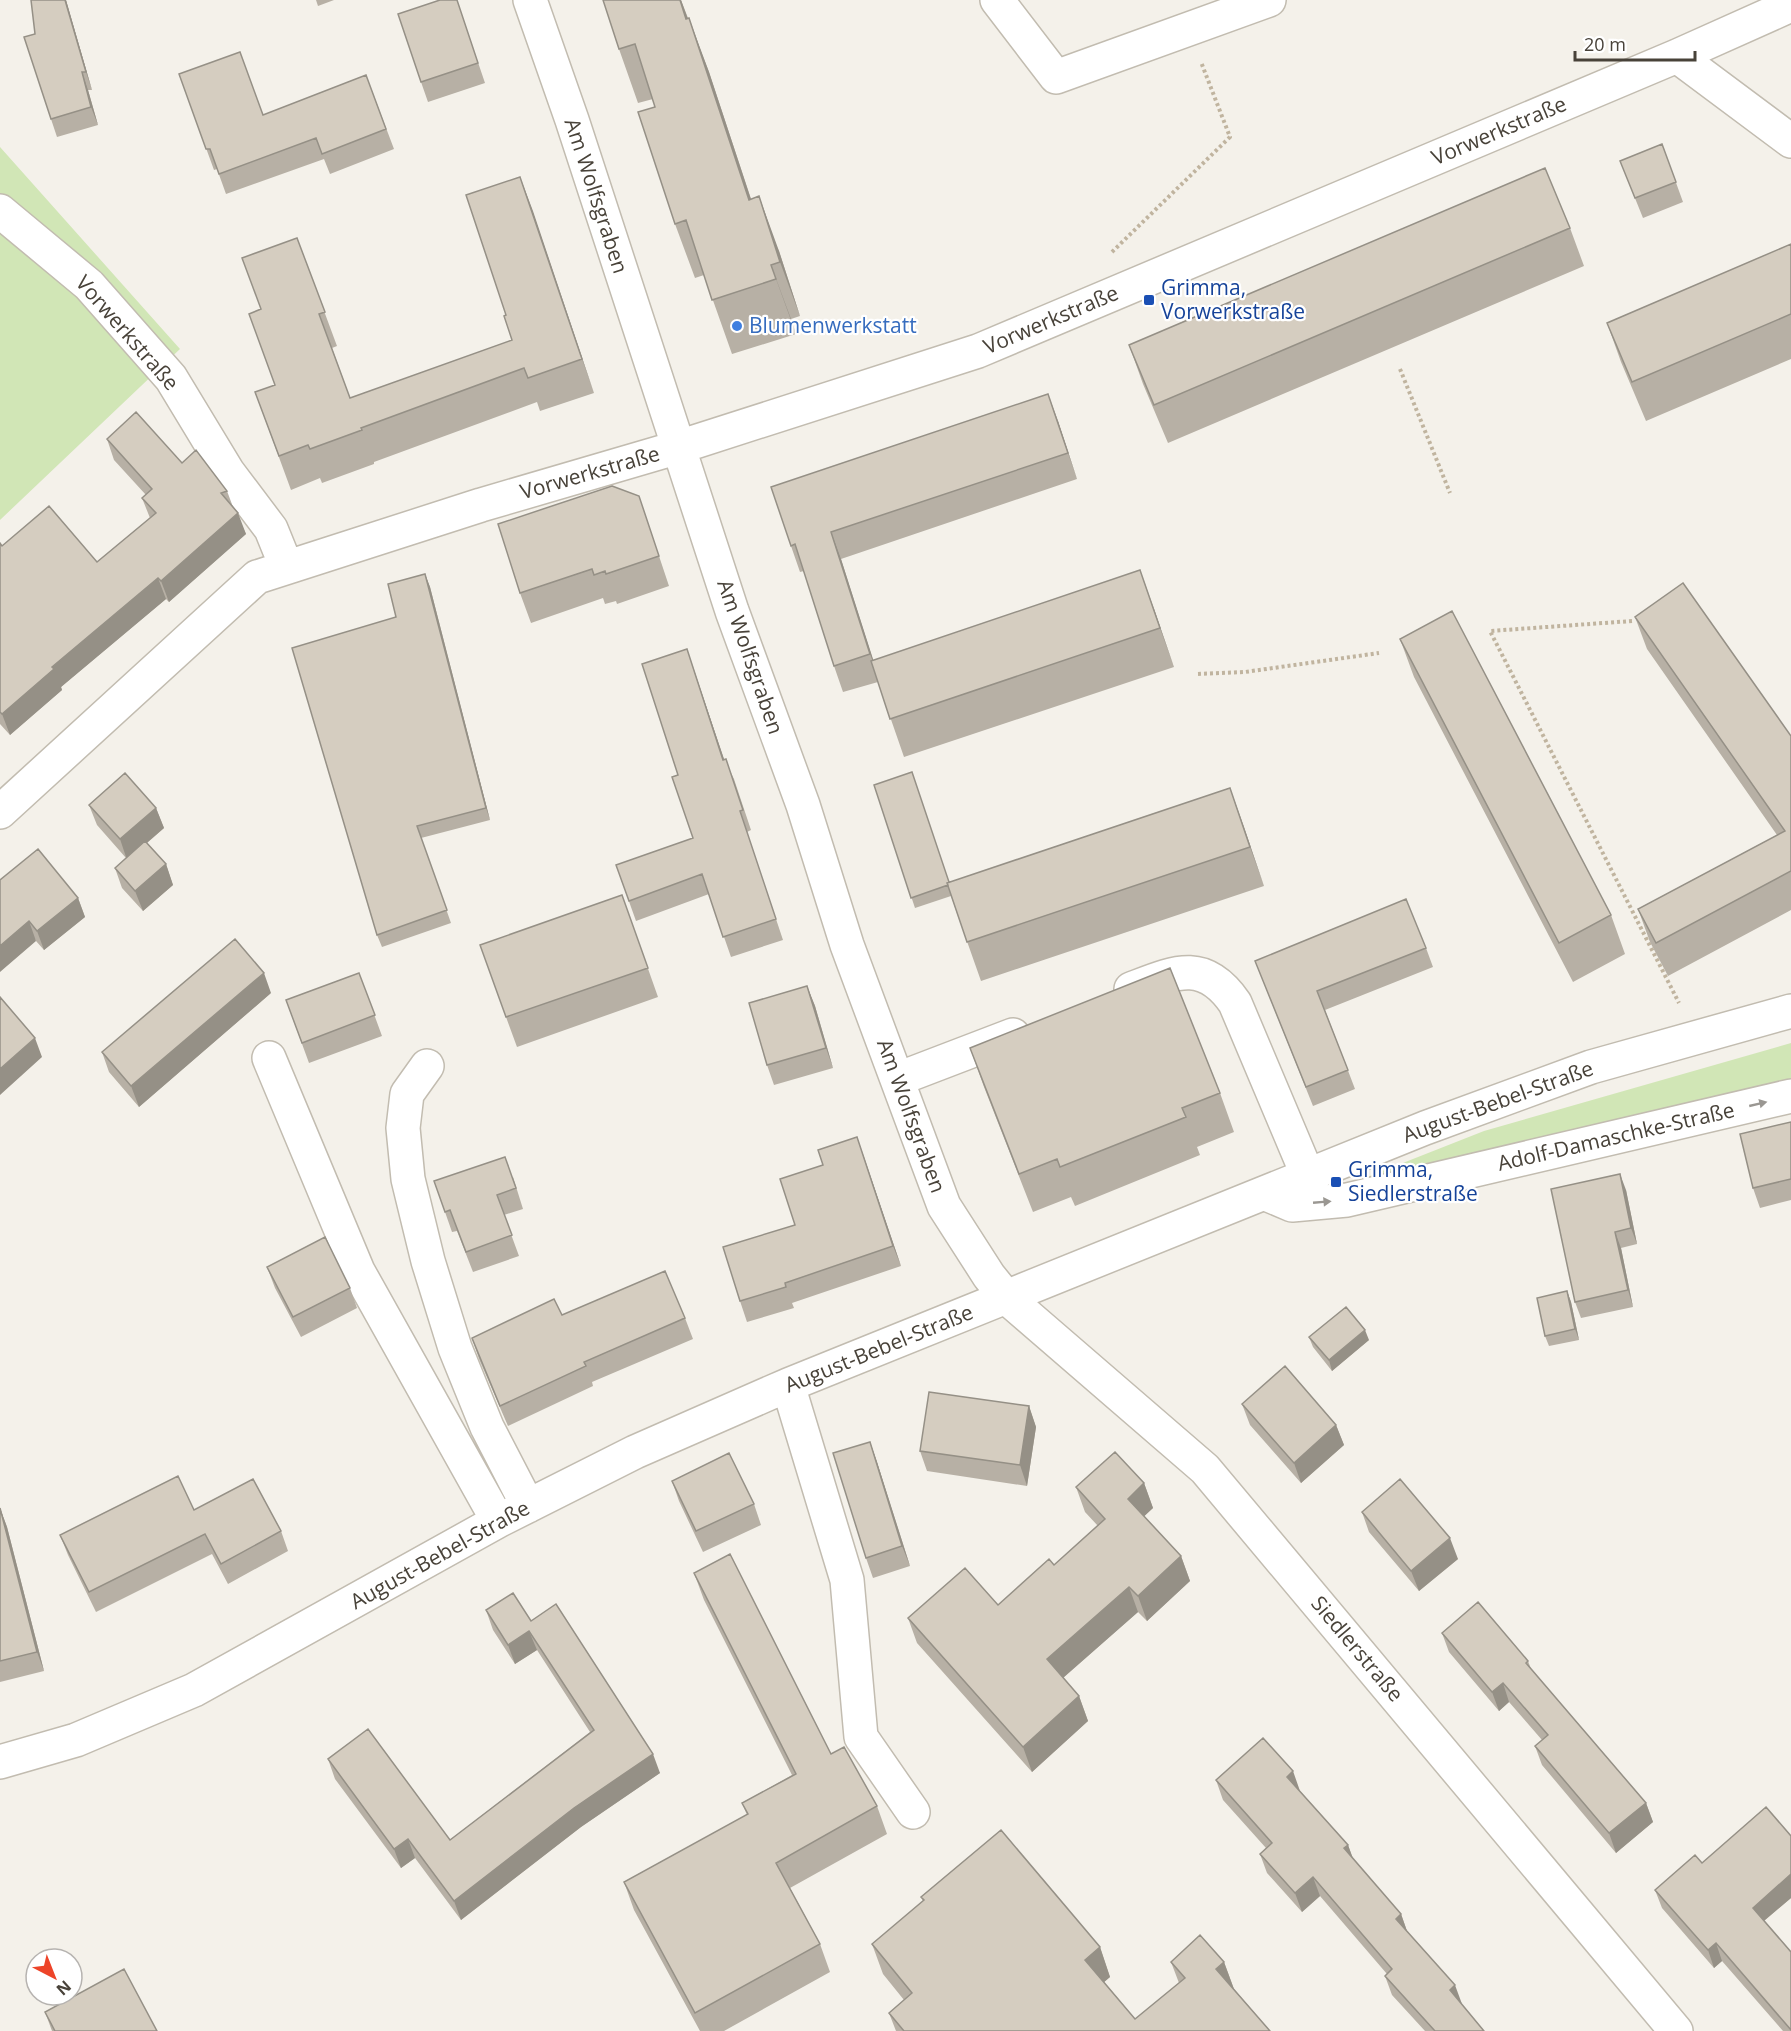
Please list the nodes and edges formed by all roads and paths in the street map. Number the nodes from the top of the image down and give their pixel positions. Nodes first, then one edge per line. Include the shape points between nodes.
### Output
1 (530, 0) edge
2 (997, 0) edge
3 (1269, 0) edge
4 (1791, 5) edge
5 (1188, 28) junction
6 (1677, 56) junction
7 (1791, 141) edge
8 (0, 211) edge
9 (1104, 260) dead end
10 (1400, 369) dead end
11 (679, 447) junction
12 (1450, 493) dead end
13 (286, 566) junction
14 (1632, 621) dead end
15 (1379, 653) dead end
16 (1198, 674) dead end
17 (0, 812) edge
18 (1102, 1000) edge
19 (1791, 1011) edge
20 (1038, 1025) edge
21 (1696, 1038) junction
22 (269, 1058) dead end
23 (427, 1066) dead end
24 (898, 1079) junction
25 (1791, 1096) edge
26 (1308, 1176) junction
27 (1266, 1194) junction
28 (1007, 1298) junction
29 (788, 1385) junction
30 (528, 1506) junction
31 (498, 1521) junction
32 (0, 1762) edge
33 (913, 1812) dead end
34 (1676, 2031) edge

1 - 11 street, Am Wolfsgraben
2 - 5 street via 1056,77
3 - 5 street
4 - 6 street, Vorwerkstraße
5 - 9 path via 1230,136
6 - 7 street
6 - 11 street, Vorwerkstraße via 978,351
8 - 13 street, Vorwerkstraße via 89,285 171,378 228,472 271,529
10 - 12 path
11 - 13 street, Vorwerkstraße
11 - 24 street, Am Wolfsgraben via 847,945
13 - 17 street, Vorwerkstraße via 257,578 232,598
14 - 21 path via 1490,631
15 - 16 path via 1245,672
18 - 26 street via 1167,975 1190,971 1224,986 1235,1003
19 - 21 street, August-Bebel-Straße
20 - 24 street
21 - 26 street, August-Bebel-Straße via 1591,1067
22 - 31 street via 358,1271
23 - 30 street via 407,1094 403,1128 408,1179 455,1348 487,1427
24 - 28 street, Am Wolfsgraben via 944,1206
27 -> 25 street, Adolf-Damaschke-Straße via 1292,1205 1347,1200
26 - 27 street, August-Bebel-Straße
27 - 28 street, August-Bebel-Straße
28 - 29 street, August-Bebel-Straße
28 - 34 street, Siedlerstraße via 1204,1469
29 - 30 street, August-Bebel-Straße via 635,1452
29 - 33 street via 847,1580 861,1737
30 - 31 street, August-Bebel-Straße
31 - 32 street, August-Bebel-Straße via 194,1690 76,1740

